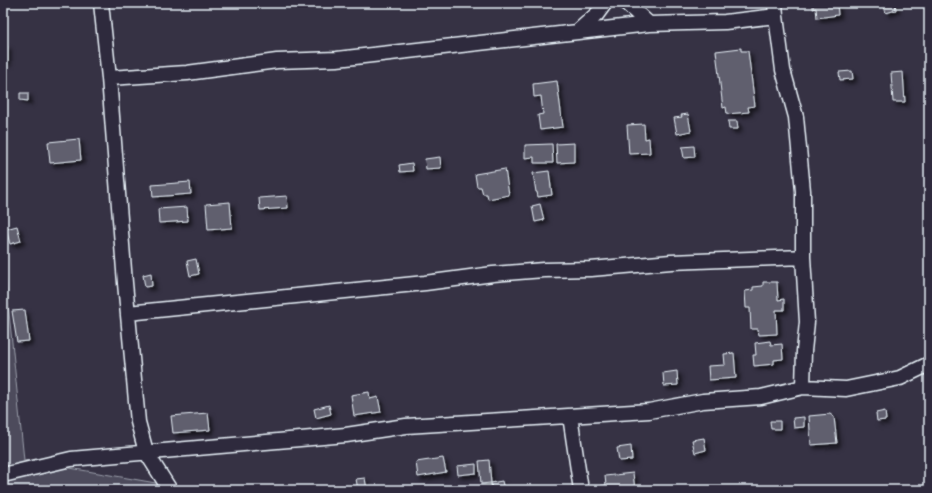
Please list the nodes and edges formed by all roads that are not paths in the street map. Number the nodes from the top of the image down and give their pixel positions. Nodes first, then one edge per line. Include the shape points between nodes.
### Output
1 (102, 3) edge
2 (605, 3) edge
3 (626, 3) edge
4 (775, 10) edge
5 (649, 24) junction
6 (577, 32) junction
7 (109, 78) junction
8 (803, 257) junction
9 (128, 313) junction
10 (929, 364) edge
11 (803, 388) junction
12 (570, 416) junction
13 (146, 452) junction
14 (3, 475) edge
15 (170, 490) edge
16 (581, 490) edge

1 - 7 street
2 - 6 street
3 - 5 street
4 - 5 street via 725,22
4 - 8 street via 783,70 796,117 803,191
5 - 6 street
6 - 7 street via 337,59 276,61 187,73
7 - 9 street
8 - 9 street via 493,274
8 - 11 street via 807,322
9 - 13 street via 138,422
10 - 11 street via 900,378 846,389
11 - 12 street via 761,398 703,401 648,411
12 - 13 street via 406,426 346,435
12 - 16 street
13 - 14 street via 70,459
13 - 15 street

